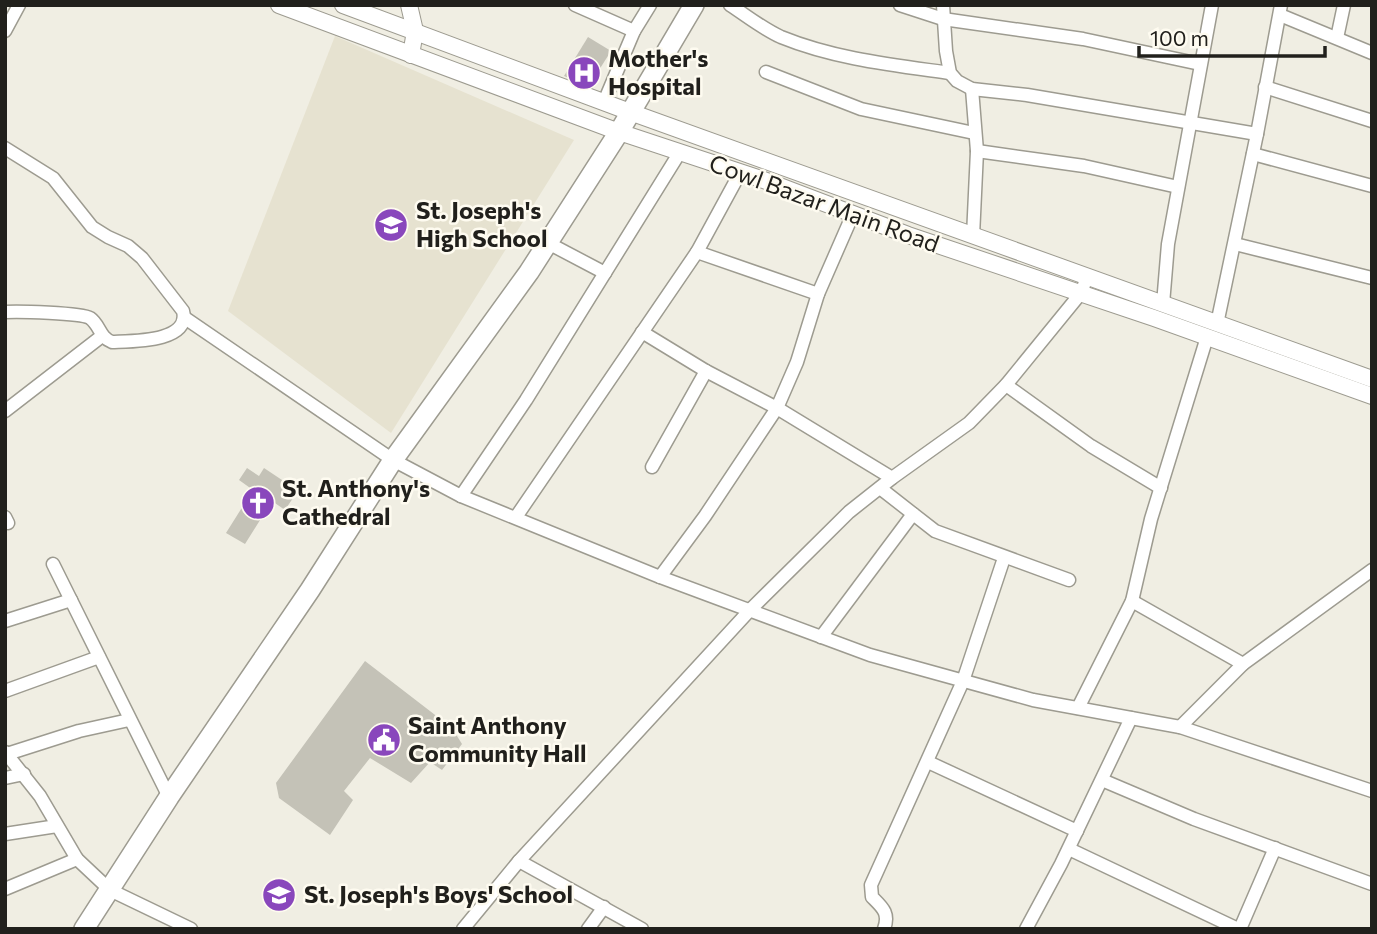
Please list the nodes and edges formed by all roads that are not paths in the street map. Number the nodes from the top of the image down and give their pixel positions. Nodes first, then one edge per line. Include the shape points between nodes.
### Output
1 (19, 5) edge
2 (279, 5) edge
3 (343, 5) edge
4 (409, 5) edge
5 (575, 5) edge
6 (650, 5) edge
7 (694, 5) edge
8 (730, 5) edge
9 (900, 5) edge
10 (943, 5) edge
11 (1212, 5) edge
12 (1344, 5) edge
13 (1280, 10) edge
14 (943, 19) junction
15 (5, 31) edge
16 (415, 31) junction
17 (634, 31) junction
18 (1337, 38) junction
19 (1372, 53) edge
20 (411, 55) junction
21 (1200, 64) junction
22 (766, 72) dead end
23 (950, 73) junction
24 (1265, 87) junction
25 (972, 89) junction
26 (604, 102) junction
27 (630, 112) junction
28 (1372, 121) edge
29 (1191, 122) junction
30 (619, 132) junction
31 (974, 133) junction
32 (1257, 134) junction
33 (5, 148) edge
34 (977, 151) junction
35 (680, 152) junction
36 (1253, 154) junction
37 (740, 173) junction
38 (1372, 186) edge
39 (1178, 187) junction
40 (853, 214) junction
41 (973, 236) junction
42 (548, 243) junction
43 (1235, 244) junction
44 (697, 252) junction
45 (604, 273) junction
46 (1087, 277) junction
47 (1372, 278) edge
48 (1082, 293) junction
49 (818, 294) junction
50 (1163, 304) junction
51 (5, 312) edge
52 (185, 318) junction
53 (1217, 324) junction
54 (642, 332) junction
55 (102, 336) junction
56 (1207, 337) junction
57 (706, 371) junction
58 (1372, 379) edge
59 (1006, 385) junction
60 (1372, 396) edge
61 (776, 408) junction
62 (5, 411) edge
63 (393, 460) junction
64 (652, 467) dead end
65 (892, 478) junction
66 (880, 488) junction
67 (1161, 488) junction
68 (461, 496) junction
69 (913, 514) junction
70 (516, 517) junction
71 (1004, 558) junction
72 (53, 564) dead end
73 (1372, 570) edge
74 (660, 577) junction
75 (1069, 580) dead end
76 (71, 600) junction
77 (1132, 601) junction
78 (750, 610) junction
79 (5, 621) edge
80 (821, 637) junction
81 (99, 657) junction
82 (1244, 664) junction
83 (963, 681) junction
84 (5, 691) edge
85 (1078, 708) junction
86 (1131, 718) junction
87 (129, 720) junction
88 (1180, 727) junction
89 (6, 753) edge
90 (928, 762) junction
91 (24, 774) junction
92 (5, 778) edge
93 (1102, 780) junction
94 (1372, 791) edge
95 (169, 797) junction
96 (57, 826) junction
97 (1077, 831) junction
98 (5, 834) edge
99 (1069, 849) junction
100 (1275, 849) junction
101 (77, 859) junction
102 (519, 861) junction
103 (1372, 884) edge
104 (5, 890) edge
105 (110, 890) junction
106 (604, 907) junction
107 (888, 928) edge
108 (1028, 928) edge
109 (84, 929) edge
110 (191, 929) edge
111 (463, 929) edge
112 (588, 929) edge
113 (642, 929) edge
114 (1239, 929) edge

1 - 15 street
2 - 20 street, Cowl Bazar Main Road
3 - 16 street, Cowl Bazar Main Road
4 - 16 street
5 - 17 street
6 - 17 street
7 - 27 main road
8 - 23 street via 778,36 818,50
9 - 14 street
10 - 14 street
11 - 21 street
12 - 18 street
13 - 18 street
13 - 24 street
14 - 21 street
14 - 23 street
16 - 20 street
16 - 26 street, Cowl Bazar Main Road
17 - 26 street
18 - 19 street
20 - 30 street, Cowl Bazar Main Road
21 - 29 street
22 - 31 street via 861,109
23 - 25 street
24 - 28 street
24 - 32 street
25 - 29 street
25 - 31 street
26 - 27 street, Cowl Bazar Main Road
27 - 30 main road
27 - 41 street, Cowl Bazar Main Road
29 - 32 street
29 - 39 street
30 - 35 street, Cowl Bazar Main Road
30 - 42 main road
31 - 34 street
32 - 36 street
33 - 52 street via 53,178 92,227 142,258
34 - 39 street via 1084,166
34 - 41 street
35 - 37 street, Cowl Bazar Main Road
35 - 45 street
36 - 38 street
36 - 43 street
37 - 40 street, Cowl Bazar Main Road
37 - 44 street
39 - 50 street
40 - 48 street, Cowl Bazar Main Road
40 - 49 street
41 - 46 street, Cowl Bazar Main Road
42 - 45 street
42 - 63 main road
43 - 47 street
43 - 53 street
44 - 49 street
44 - 54 street
45 - 68 street
46 - 48 street
46 - 50 street, Cowl Bazar Main Road
48 - 56 street, Cowl Bazar Main Road
48 - 59 street
49 - 61 street via 797,362
50 - 53 street, Cowl Bazar Main Road
51 - 55 street via 83,316
52 - 55 street via 177,332 168,335 112,342
52 - 63 street
53 - 58 street, Cowl Bazar Main Road
54 - 57 street
54 - 70 street
55 - 62 street
56 - 60 street, Cowl Bazar Main Road
56 - 67 street
57 - 61 street
57 - 64 street
59 - 65 street via 969,423
59 - 67 street via 1091,446
61 - 65 street
61 - 74 street
63 - 68 street
63 - 95 main road
65 - 66 street
66 - 69 street
66 - 78 street via 849,512
67 - 77 street
68 - 70 street
69 - 71 street via 935,531
69 - 80 street
70 - 74 street
71 - 75 street
71 - 83 street
72 - 76 street
73 - 82 street
74 - 78 street
76 - 79 street
76 - 81 street
77 - 82 street
77 - 85 street
78 - 80 street
78 - 102 street
80 - 83 street via 870,656
81 - 84 street
81 - 87 street
82 - 88 street
83 - 85 street
83 - 90 street
85 - 86 street
86 - 88 street
86 - 93 street
87 - 89 street
87 - 95 street
88 - 94 street
89 - 91 street
90 - 97 street
90 - 107 street via 871,885
91 - 92 street
91 - 96 street
93 - 97 street
93 - 100 street
95 - 105 main road
96 - 98 street
96 - 101 street
97 - 99 street
99 - 108 street
99 - 114 street
100 - 103 street
100 - 114 street
101 - 104 street
101 - 105 street
102 - 106 street
102 - 111 street
105 - 109 main road
105 - 110 street
106 - 112 street
106 - 113 street

